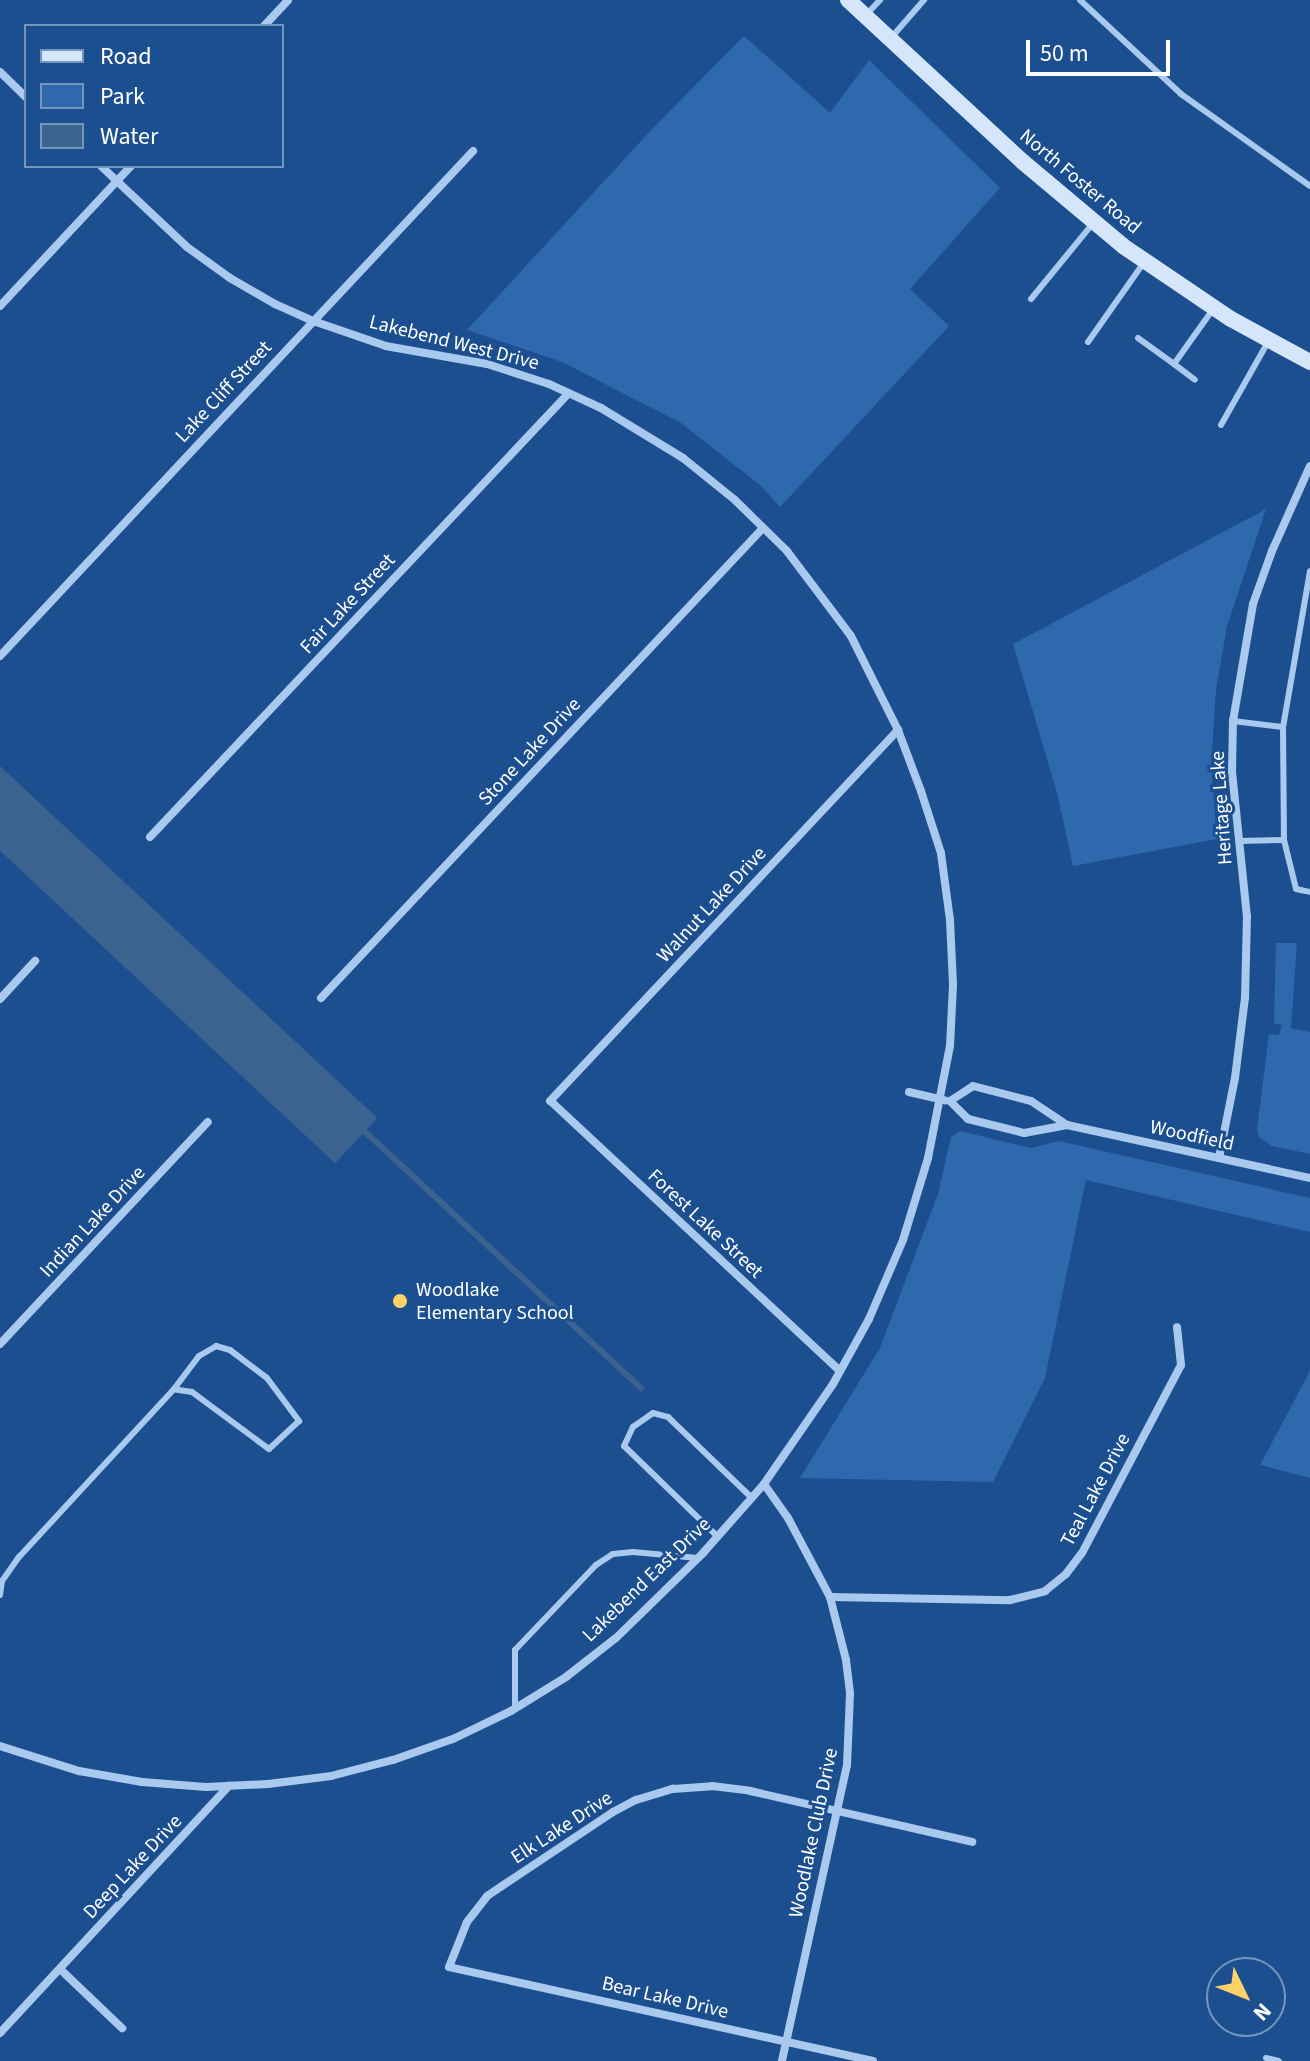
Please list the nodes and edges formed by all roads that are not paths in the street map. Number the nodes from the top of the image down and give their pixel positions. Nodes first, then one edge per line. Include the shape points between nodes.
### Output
1 (288, 0) edge
2 (848, 0) edge
3 (880, 0) edge
4 (924, 0) edge
5 (1080, 0) edge
6 (1094, 0) edge
7 (1087, 7) junction
8 (865, 16) junction
9 (266, 24) edge
10 (890, 39) junction
11 (0, 72) edge
12 (24, 95) edge
13 (473, 151) dead end
14 (103, 168) edge
15 (129, 168) edge
16 (117, 181) junction
17 (1310, 186) edge
18 (1094, 222) junction
19 (1145, 261) junction
20 (1031, 299) dead end
21 (0, 306) edge
22 (1214, 308) junction
23 (313, 321) junction
24 (1138, 338) dead end
25 (1269, 340) junction
26 (1088, 342) dead end
27 (1310, 362) edge
28 (1174, 364) junction
29 (1195, 380) dead end
30 (569, 393) junction
31 (1221, 425) dead end
32 (1310, 466) edge
33 (763, 528) junction
34 (1310, 571) edge
35 (0, 656) edge
36 (1233, 721) junction
37 (1283, 727) junction
38 (898, 730) junction
39 (150, 837) dead end
40 (1284, 840) junction
41 (1239, 841) junction
42 (1310, 892) edge
43 (35, 961) dead end
44 (321, 998) dead end
45 (0, 999) edge
46 (909, 1092) dead end
47 (945, 1100) junction
48 (550, 1101) joint
49 (208, 1122) dead end
50 (1067, 1125) junction
51 (1219, 1158) junction
52 (1310, 1178) edge
53 (1177, 1327) dead end
54 (0, 1344) edge
55 (840, 1371) junction
56 (174, 1389) junction
57 (764, 1484) junction
58 (752, 1498) junction
59 (717, 1536) junction
60 (698, 1558) junction
61 (0, 1595) edge
62 (830, 1597) junction
63 (515, 1708) junction
64 (0, 1746) edge
65 (229, 1786) junction
66 (837, 1810) junction
67 (972, 1842) dead end
68 (449, 1967) joint
69 (60, 1969) junction
70 (122, 2028) dead end
71 (0, 2033) edge
72 (786, 2042) junction
73 (1266, 2058) dead end
74 (782, 2061) edge
75 (873, 2061) edge
76 (1279, 2061) edge

1 - 9 street
2 - 8 main road, North Foster Road
3 - 8 lane
4 - 10 lane
5 - 7 lane
6 - 7 lane
7 - 17 lane via 1181,94
8 - 10 main road, North Foster Road
10 - 18 main road, North Foster Road
11 - 12 street
13 - 23 street, Lake Cliff Street
14 - 16 street, Lakebend West Drive
15 - 16 street
16 - 21 street
16 - 23 street, Lakebend West Drive via 187,247 230,278
18 - 19 main road, North Foster Road
18 - 20 lane
19 - 22 main road, North Foster Road
19 - 26 lane
22 - 25 main road, North Foster Road
22 - 28 lane
23 - 30 street, Lakebend West Drive via 386,346 487,364
23 - 35 street, Lake Cliff Street
24 - 28 lane
25 - 27 main road, North Foster Road
25 - 31 lane
28 - 29 lane
30 - 33 street, Lakebend West Drive via 683,458
30 - 39 street, Fair Lake Street
32 - 36 street, Heritage Lake via 1253,604
33 - 38 street, Lakebend West Drive via 839,617
33 - 44 street, Stone Lake Drive
34 - 37 lane
36 - 37 lane
36 - 41 street, Heritage Lake
37 - 40 lane
38 - 47 street, Lakebend West Drive via 941,853 950,920 953,984
38 - 48 street, Walnut Lake Drive
40 - 41 lane
40 - 42 lane via 1296,889
41 - 51 street, Heritage Lake via 1247,917 1245,998
43 - 45 street
46 - 47 street
47 - 50 street, Woodfield via 968,1119 1024,1133
47 - 50 street, Woodfield via 973,1086 1031,1101
47 - 55 street, Lakebend West Drive via 903,1240
48 - 55 street, Forest Lake Street
49 - 54 street, Indian Lake Drive
50 - 51 street, Woodfield
51 - 52 street, Woodfield
53 - 62 street, Teal Lake Drive via 1181,1365 1082,1553 1045,1591 1010,1600
55 - 57 street, Lakebend East Drive
56 - 56 lane via 192,1392 269,1449 299,1421 267,1378 230,1350 216,1346 199,1356
56 - 61 lane via 19,1557 2,1581
57 - 58 street, Lakebend East Drive
57 - 62 street, Woodlake Club Drive
58 - 59 street, Lakebend East Drive
58 - 59 lane via 668,1417 653,1413 633,1427 624,1446
59 - 60 street, Lakebend East Drive
60 - 63 street, Lakebend East Drive via 616,1638
60 - 63 lane via 633,1552 613,1554 596,1565 515,1650
62 - 66 street, Woodlake Club Drive via 850,1694 847,1765
63 - 65 street, Lakebend East Drive via 453,1739 393,1760 331,1776
64 - 65 street, Lakebend East Drive via 79,1771 142,1782
65 - 69 street, Deep Lake Drive
66 - 67 street, Elk Lake Drive
66 - 68 street, Elk Lake Drive via 712,1786 673,1789 636,1800 487,1896 467,1922
66 - 72 street, Woodlake Club Drive
68 - 72 street, Bear Lake Drive
69 - 70 street
69 - 71 street, Deep Lake Drive
72 - 74 street, Woodlake Club Drive
72 - 75 street, Bear Lake Drive
73 - 76 lane

